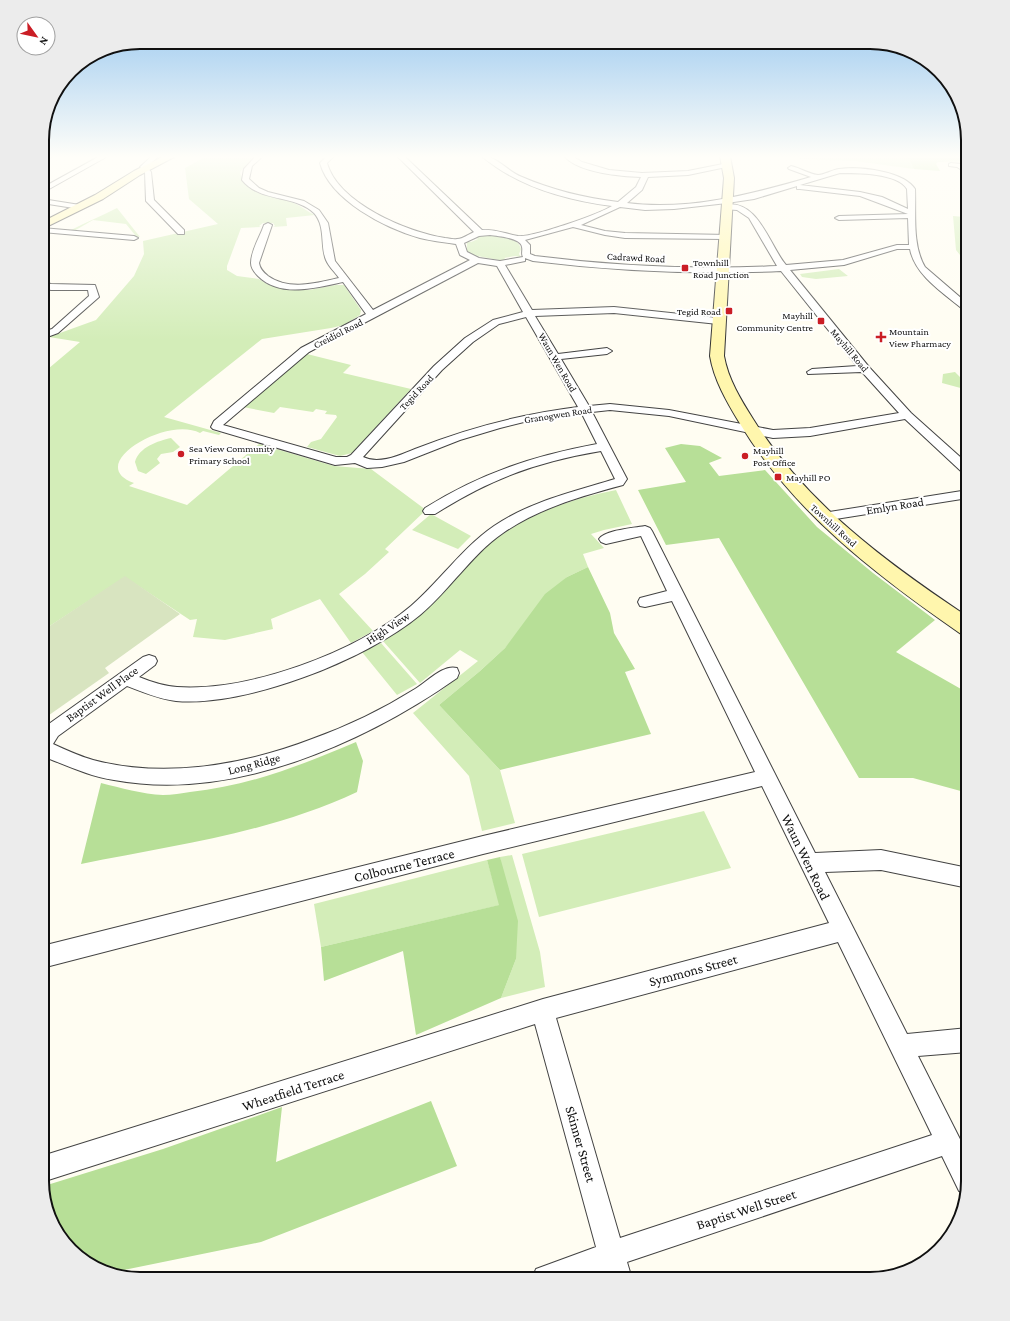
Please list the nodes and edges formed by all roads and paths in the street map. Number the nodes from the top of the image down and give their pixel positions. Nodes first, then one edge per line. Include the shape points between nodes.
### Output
1 (59, 218) edge
2 (167, 218) edge
3 (322, 218) edge
4 (378, 218) edge
5 (464, 218) edge
6 (587, 218) edge
7 (726, 218) edge
8 (752, 218) edge
9 (839, 218) dead end
10 (845, 218) edge
11 (911, 218) edge
12 (49, 222) edge
13 (571, 224) junction
14 (268, 225) dead end
15 (49, 231) edge
16 (181, 232) dead end
17 (480, 233) junction
18 (725, 236) junction
19 (134, 238) dead end
20 (520, 239) junction
21 (459, 242) junction
22 (914, 247) junction
23 (524, 257) junction
24 (477, 260) junction
25 (500, 264) junction
26 (783, 268) junction
27 (722, 270) junction
28 (346, 280) junction
29 (49, 287) edge
30 (961, 303) edge
31 (530, 313) junction
32 (372, 315) junction
33 (718, 321) junction
34 (49, 333) edge
35 (607, 351) dead end
36 (555, 357) junction
37 (865, 369) junction
38 (812, 372) dead end
39 (585, 409) junction
40 (906, 415) junction
41 (220, 429) joint
42 (750, 430) junction
43 (603, 447) junction
44 (355, 458) junction
45 (961, 465) edge
46 (619, 482) joint
47 (961, 495) edge
48 (430, 511) dead end
49 (823, 517) junction
50 (606, 540) dead end
51 (677, 594) junction
52 (645, 602) dead end
53 (961, 623) edge
54 (149, 661) dead end
55 (451, 673) dead end
56 (125, 678) junction
57 (49, 736) edge
58 (49, 750) edge
59 (767, 777) junction
60 (810, 863) junction
61 (961, 877) edge
62 (842, 930) junction
63 (49, 954) edge
64 (543, 1010) junction
65 (961, 1041) edge
66 (900, 1046) junction
67 (948, 1142) junction
68 (49, 1167) edge
69 (961, 1168) edge
70 (612, 1254) junction
71 (564, 1272) edge
72 (616, 1272) edge

1 - 12 street
2 - 16 street
3 - 28 street via 331,261
4 - 21 street via 423,236
5 - 17 street
6 - 13 street
7 - 18 street, Townhill Road
8 - 26 street, Mayhill Road
9 - 10 street
11 - 22 street
13 - 18 street via 602,232
13 - 20 street
14 - 28 street via 255,262 257,271 268,281 284,286 309,286
15 - 19 street
17 - 20 street via 508,235
17 - 21 street
18 - 27 street, Townhill Road
20 - 23 street via 526,245
21 - 24 street via 463,253
22 - 26 street, Cadrawd Road via 897,247 844,262
22 - 30 street via 921,268
23 - 25 street
23 - 27 street, Cadrawd Road via 636,269
24 - 25 street
24 - 32 street, Creidiol Road
25 - 31 street, Waun Wen Road
26 - 27 street, Cadrawd Road
26 - 37 street, Mayhill Road
27 - 33 street, Townhill Road
28 - 32 street
29 - 34 street via 92,287 94,297
31 - 33 street, Tegid Road via 614,310
31 - 36 street, Waun Wen Road
31 - 44 street, Tegid Road via 496,322 469,340 438,368
32 - 41 street, Creidiol Road via 298,354 218,423
33 - 42 street, Townhill Road via 717,357 731,395
35 - 36 street
36 - 39 street, Waun Wen Road
37 - 38 street
37 - 40 street, Mayhill Road
39 - 42 street, Granogwen Road via 610,406 640,409
39 - 43 street, Waun Wen Road
39 - 44 street, Granogwen Road via 540,415 497,425 382,463 367,464
40 - 42 street, Granogwen Road via 810,432 773,434
40 - 45 street, Mayhill Road
41 - 44 street, Granogwen Road via 335,461 349,461
42 - 49 street, Townhill Road via 772,462
43 - 46 street, Waun Wen Road via 621,479
43 - 48 street via 558,454 513,468 456,493
46 - 56 street, High View via 543,504 520,516 483,541 429,598 404,620 365,644 310,667 266,682 198,694 176,694 150,689
47 - 49 street, Emlyn Road
49 - 53 street, Townhill Road via 875,561
50 - 51 street, Waun Wen Road via 614,536 645,531
51 - 52 street
51 - 59 street, Waun Wen Road
54 - 56 street, Baptist Well Place
55 - 58 street, Long Ridge via 409,701 328,740 268,762 214,775 164,777 126,773 85,765
56 - 57 street, Baptist Well Place via 52,731
59 - 60 street, Waun Wen Road
59 - 63 street, Colbourne Terrace via 483,845
60 - 61 street via 881,860
60 - 62 street, Waun Wen Road
62 - 64 street, Symmons Street
62 - 66 street, Waun Wen Road
64 - 68 street, Wheatfield Terrace
64 - 70 street, Skinner Street
65 - 66 street
66 - 67 street, Waun Wen Road
67 - 69 street, Waun Wen Road
67 - 70 street, Baptist Well Street
70 - 71 street, Baptist Well Street
70 - 72 street, Skinner Street

